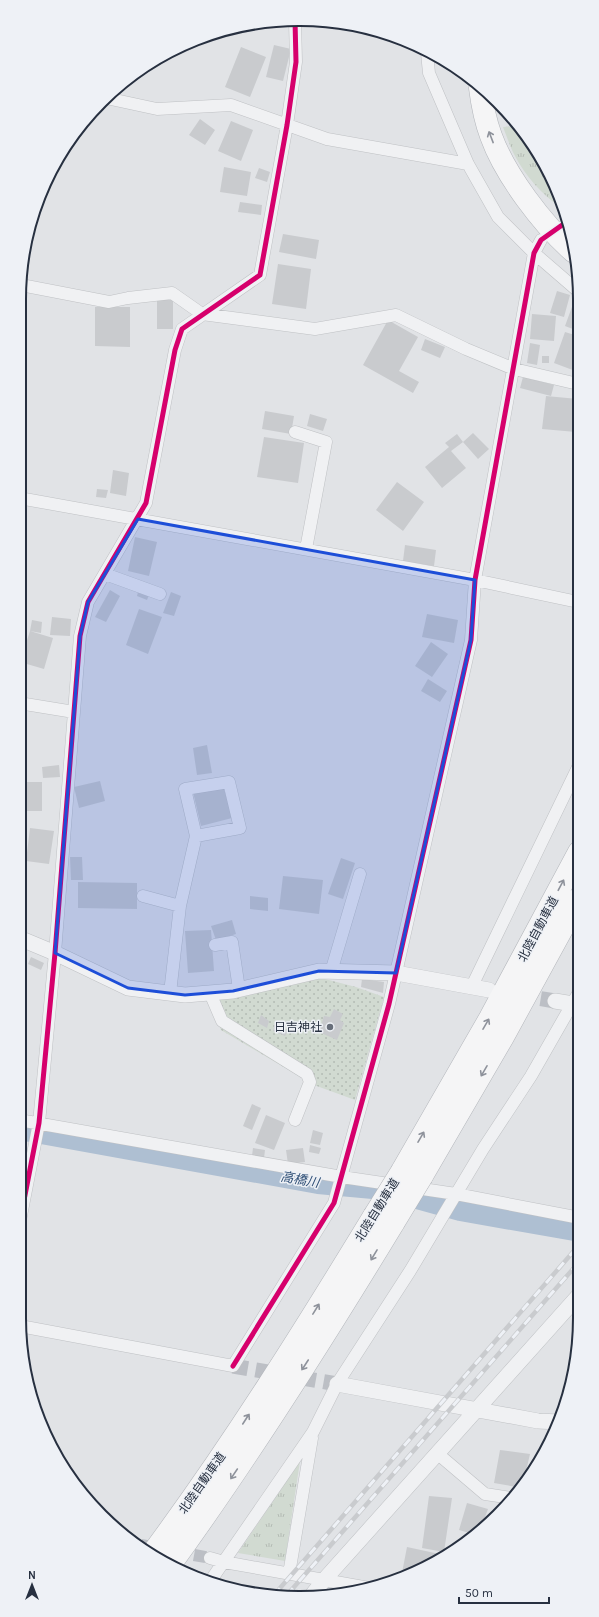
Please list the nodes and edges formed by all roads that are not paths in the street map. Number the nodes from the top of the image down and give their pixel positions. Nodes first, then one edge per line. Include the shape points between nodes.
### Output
1 (295, 26) edge
2 (428, 58) edge
3 (481, 95) edge
4 (113, 99) edge
5 (287, 125) junction
6 (468, 164) junction
7 (509, 172) junction
8 (562, 222) edge
9 (541, 240) dead end
10 (568, 245) edge
11 (534, 254) junction
12 (27, 286) edge
13 (572, 286) edge
14 (202, 314) junction
15 (514, 369) junction
16 (573, 383) edge
17 (295, 432) dead end
18 (26, 499) edge
19 (138, 519) junction
20 (306, 549) junction
21 (105, 574) junction
22 (475, 580) junction
23 (160, 594) dead end
24 (573, 601) edge
25 (26, 705) edge
26 (74, 712) junction
27 (573, 777) edge
28 (196, 836) junction
29 (573, 862) edge
30 (360, 874) dead end
31 (143, 896) dead end
32 (180, 906) junction
33 (573, 909) edge
34 (573, 921) edge
35 (26, 941) edge
36 (214, 945) dead end
37 (55, 953) junction
38 (331, 972) junction
39 (396, 973) junction
40 (472, 986) junction
41 (239, 989) junction
42 (489, 990) dead end
43 (170, 993) junction
44 (210, 993) junction
45 (573, 1000) edge
46 (555, 1001) tunnel mouth
47 (573, 1007) edge
48 (503, 1037) junction
49 (295, 1120) dead end
50 (26, 1121) edge
51 (39, 1123) junction
52 (342, 1177) junction
53 (26, 1190) edge
54 (456, 1194) junction
55 (573, 1217) edge
56 (573, 1302) edge
57 (27, 1327) edge
58 (337, 1384) junction
59 (478, 1410) junction
60 (552, 1422) edge
61 (312, 1432) junction
62 (438, 1454) junction
63 (506, 1497) edge
64 (155, 1549) edge
65 (210, 1558) tunnel mouth
66 (174, 1560) edge
67 (224, 1562) junction
68 (289, 1574) junction
69 (214, 1577) edge
70 (324, 1580) junction
71 (355, 1586) edge
72 (316, 1590) edge

1 - 5 street via 296,62
2 - 6 street via 429,73
7 -> 3 highway via 485,120
4 - 5 street via 157,108 231,105
5 - 6 street via 327,139
5 - 14 street via 260,275
6 - 11 street via 498,217
7 - 8 highway via 530,195
7 - 10 highway via 539,214
9 - 11 street
11 - 13 street
11 - 15 street
12 - 14 street via 109,302 172,293
14 - 15 street via 315,329 396,315
14 - 19 street via 182,328 175,350 146,503
15 - 16 street
15 - 22 street
17 - 20 street via 326,442
18 - 19 street
19 - 20 street
19 - 21 street
20 - 22 street
21 - 23 street
21 - 26 street via 88,602 80,636
22 - 24 street
22 - 39 street via 471,640
25 - 26 street
26 - 37 street
27 - 40 street
28 - 28 street via 185,789 229,782 240,828
28 - 32 street
64 -> 29 highway, 北陸自動車道, bridge via 249,1414 402,1171 486,1025
30 - 38 street
31 - 32 street
32 - 43 street
33 - 48 highway, 北陸自動車道
34 - 48 highway via 540,980
35 - 37 street
36 - 41 street via 232,942
37 - 43 street via 128,988
37 - 51 street
38 - 39 street
38 - 41 street via 319,971
39 - 40 street
39 - 52 street
40 - 42 street
41 - 44 street
43 - 44 street
44 - 49 street via 222,1021 307,1074 310,1082
45 - 46 street
47 - 54 street
48 -> 66 highway, 北陸自動車道, bridge via 347,1300 254,1445
50 - 51 street
51 - 52 street
51 - 53 street
52 - 54 street
52 - 57 street via 334,1203 233,1366
54 - 55 street
54 - 58 street
56 - 59 street
58 - 59 street
58 - 61 street
59 - 60 street
59 - 62 street
61 - 67 street
61 - 68 street
62 - 63 street via 485,1494
62 - 70 street
65 - 67 street
67 - 68 street
67 - 69 street
68 - 70 street
70 - 71 street
70 - 72 street

